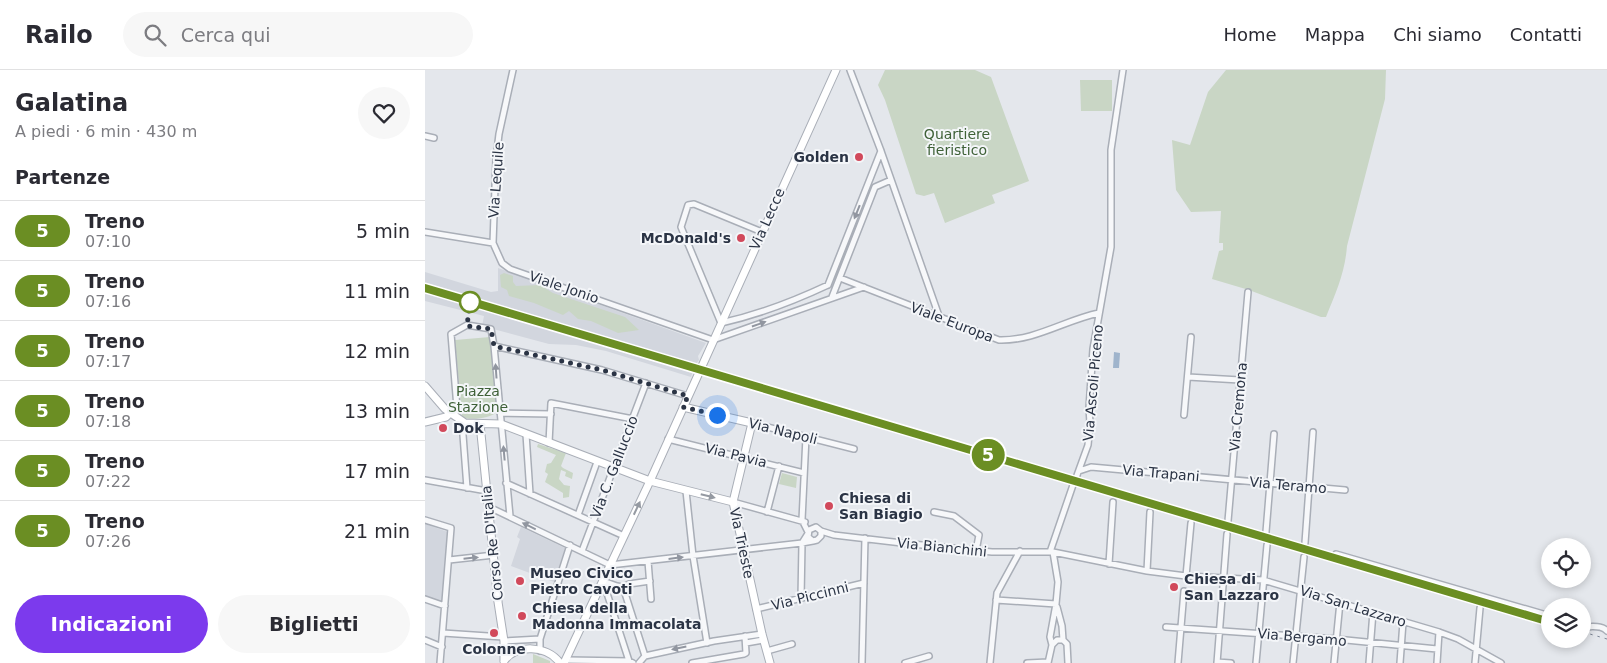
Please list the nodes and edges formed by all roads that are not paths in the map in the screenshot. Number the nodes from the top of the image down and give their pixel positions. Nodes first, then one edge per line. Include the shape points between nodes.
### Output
1 (513, 70) edge
2 (836, 70) edge
3 (850, 70) edge
4 (1123, 70) edge
5 (425, 136) edge
6 (434, 138) dead end
7 (881, 150) junction
8 (891, 180) junction
9 (868, 183) junction
10 (875, 186) junction
11 (425, 232) edge
12 (761, 232) junction
13 (493, 243) junction
14 (840, 278) junction
15 (828, 285) junction
16 (864, 287) junction
17 (1248, 292) dead end
18 (832, 297) junction
19 (1099, 313) junction
20 (939, 316) junction
21 (737, 319) junction
22 (721, 323) junction
23 (741, 330) junction
24 (1191, 337) dead end
25 (713, 340) junction
26 (494, 346) junction
27 (1188, 377) junction
28 (1241, 380) junction
29 (646, 383) junction
30 (425, 386) edge
31 (428, 393) edge
32 (688, 396) junction
33 (683, 407) junction
34 (500, 413) junction
35 (551, 414) junction
36 (1185, 414) dead end
37 (455, 416) junction
38 (437, 418) junction
39 (633, 419) junction
40 (425, 422) edge
41 (752, 423) junction
42 (480, 424) junction
43 (501, 424) junction
44 (1313, 432) dead end
45 (526, 434) junction
46 (1274, 434) dead end
47 (806, 437) junction
48 (668, 439) junction
49 (549, 443) junction
50 (854, 449) dead end
51 (1085, 455) junction
52 (743, 457) junction
53 (597, 462) junction
54 (779, 466) junction
55 (1091, 467) junction
56 (614, 468) junction
57 (1079, 471) junction
58 (804, 473) junction
59 (425, 480) edge
60 (1231, 480) junction
61 (650, 481) junction
62 (1269, 483) junction
63 (506, 484) junction
64 (1308, 486) junction
65 (467, 488) junction
66 (1345, 490) dead end
67 (487, 491) junction
68 (686, 491) junction
69 (530, 494) junction
70 (733, 502) junction
71 (1113, 502) dead end
72 (489, 507) junction
73 (767, 512) junction
74 (934, 512) dead end
75 (1151, 512) dead end
76 (577, 515) junction
77 (510, 516) junction
78 (425, 520) edge
79 (802, 520) junction
80 (1228, 521) dead end
81 (593, 522) junction
82 (1191, 523) dead end
83 (813, 527) junction
84 (821, 531) junction
85 (1266, 532) dead end
86 (808, 534) junction
87 (1227, 534) dead end
88 (834, 535) junction
89 (624, 536) junction
90 (865, 538) junction
91 (819, 539) junction
92 (813, 541) junction
93 (802, 543) junction
94 (1305, 543) dead end
95 (569, 545) junction
96 (1267, 545) dead end
97 (743, 550) junction
98 (582, 551) junction
99 (976, 551) junction
100 (1020, 551) junction
101 (1051, 552) junction
102 (1336, 554) dead end
103 (494, 556) junction
104 (693, 556) junction
105 (1304, 557) dead end
106 (449, 560) junction
107 (648, 561) junction
108 (1109, 564) junction
109 (610, 565) junction
110 (1147, 571) junction
111 (1186, 576) junction
112 (1224, 578) junction
113 (650, 580) junction
114 (1263, 580) junction
115 (603, 581) junction
116 (864, 584) junction
117 (623, 587) junction
118 (1301, 591) junction
119 (1184, 592) dead end
120 (651, 598) dead end
121 (801, 598) junction
122 (425, 600) edge
123 (996, 600) junction
124 (1340, 602) junction
125 (1056, 604) junction
126 (445, 606) junction
127 (1480, 608) dead end
128 (756, 609) junction
129 (1373, 612) junction
130 (1541, 613) edge
131 (1403, 622) junction
132 (1591, 626) edge
133 (1166, 627) dead end
134 (1181, 628) junction
135 (1220, 630) junction
136 (1607, 631) edge
137 (1439, 632) junction
138 (443, 634) junction
139 (1258, 634) junction
140 (745, 636) junction
141 (1295, 636) junction
142 (762, 637) junction
143 (503, 639) junction
144 (540, 639) junction
145 (425, 640) edge
146 (1063, 640) junction
147 (1336, 640) junction
148 (707, 643) junction
149 (746, 643) junction
150 (1370, 643) junction
151 (792, 644) dead end
152 (1052, 645) junction
153 (1401, 646) junction
154 (441, 647) junction
155 (1437, 649) junction
156 (1475, 649) junction
157 (540, 651) junction
158 (767, 651) junction
159 (645, 656) junction
160 (929, 656) dead end
161 (711, 661) edge
162 (920, 661) edge
163 (504, 662) edge
164 (563, 662) edge
165 (631, 662) edge
166 (1049, 662) edge
167 (1217, 662) edge
168 (440, 663) edge
169 (639, 663) edge
170 (692, 663) edge
171 (770, 663) edge
172 (862, 663) edge
173 (905, 663) edge
174 (990, 663) edge
175 (1027, 663) edge
176 (1068, 663) edge
177 (1178, 663) edge
178 (1231, 663) edge
179 (1255, 663) edge
180 (1293, 663) edge
181 (1334, 663) edge
182 (1369, 663) edge
183 (1400, 663) edge
184 (1437, 663) edge
185 (1475, 663) edge
186 (1501, 663) edge

1 - 13 street, Via Lequile via 502,118 496,167
2 - 12 main road, Via Lecce
3 - 7 street
4 - 19 street, Via Ascoli Piceno via 1111,150 1111,247
5 - 6 street
7 - 8 street
7 - 9 street
8 - 10 street
8 - 20 street
9 - 10 street
9 -> 15 street
10 - 14 street
11 - 13 street
12 - 22 main road, Via Lecce
12 - 22 street via 694,204 686,209 681,227
13 - 25 street, Viale Jonio via 502,263 510,269
14 - 16 street, Viale Europa
14 - 18 street
15 - 18 street
15 - 21 street
16 - 18 street
16 - 20 street, Viale Europa
17 - 28 street, Via Cremona
23 -> 18 street
19 - 20 street, Viale Europa via 1027,338 1011,340 999,340
19 - 51 street, Via Ascoli Piceno
21 - 22 street
21 - 23 street
22 - 25 main road, Via Lecce
23 - 25 street
24 - 27 street
25 - 32 main road, Via Lecce
26 - 29 street
34 -> 26 street
26 - 37 street via 491,329 467,326 451,334
27 - 28 street
27 - 36 street
28 - 60 street, Via Cremona
29 - 32 street
29 - 39 street, Via C. Galluccio
30 - 31 main road
31 - 37 main road
32 - 33 main road, Via Lecce
33 - 41 main road, Via Napoli
33 - 48 main road, Via Lecce
34 - 35 street
34 - 43 street
35 - 39 street via 551,403
35 - 49 street
37 - 38 main road
37 - 38 main road
37 - 42 main road
37 - 65 street via 463,435
38 - 40 main road
39 - 56 street, Via C. Galluccio
41 - 47 street, Via Napoli
41 - 52 main road, Via Trieste
42 - 43 main road
42 - 67 main road, Corso Re D'Italia
43 - 45 main road
63 -> 43 street
44 - 64 street
45 - 49 main road
45 - 69 street
46 - 62 street
47 - 50 street, Via Napoli
47 - 58 street
48 - 52 street, Via Pavia
48 - 61 main road, Via Lecce
49 - 53 main road
51 - 55 street
51 - 57 street, Via Ascoli Piceno
52 - 54 street, Via Pavia
52 - 70 main road, Via Trieste
53 - 56 main road
53 - 76 street
54 - 58 street, Via Pavia
54 - 73 street
55 - 57 street, Via Trapani
55 - 60 street, Via Trapani
56 - 61 main road
56 - 81 street, Via C. Galluccio
57 - 101 street, Via Ascoli Piceno
58 - 79 street
59 - 65 street
60 - 62 street, Via Teramo
60 - 80 street, Via Cremona
61 - 68 main road
89 -> 61 main road, Via Lecce
62 - 64 street, Via Teramo
62 - 85 street
63 - 69 street
63 - 77 street
64 - 66 street, Via Teramo
64 - 94 street
65 - 67 street
67 - 72 main road, Corso Re D'Italia
68 -> 70 main road
68 - 104 street
69 - 76 street
70 - 73 street
70 - 97 main road, Via Trieste
71 - 108 street
72 - 77 street
72 - 103 main road, Corso Re D'Italia
73 - 79 street
74 - 99 street via 954,516 979,535
75 - 110 street
76 - 81 street
95 -> 77 street
78 - 106 street via 451,528
79 - 83 street
79 - 86 street
81 - 89 street
81 - 98 street, Via C. Galluccio
82 - 111 street
83 - 84 street
83 - 86 street
84 - 88 street
84 - 91 street
86 - 92 street
86 - 93 street
87 - 112 street
88 - 90 street, Via Bianchini
88 - 91 street
89 - 109 main road, Via Lecce
90 - 99 street, Via Bianchini
90 - 116 street
91 - 92 street
92 - 93 street
93 - 97 street
93 - 121 street
95 - 98 street
95 - 144 street
96 - 114 street
97 - 104 street
97 - 128 main road, Via Trieste
98 - 109 street
99 - 100 street, Via Bianchini
100 - 101 street, Via Bianchini
100 - 123 street
101 - 108 street, Via San Lazzaro
101 - 125 street via 1058,582
102 - 130 street
106 -> 103 street
103 - 143 main road, Corso Re D'Italia
107 -> 104 street
104 - 148 street
105 - 118 street
106 - 126 street
107 - 109 street
107 - 113 street
108 - 110 street, Via San Lazzaro
109 - 115 main road, Via Lecce
110 - 111 street, Via San Lazzaro
111 - 112 street, Via San Lazzaro
112 - 114 street, Via San Lazzaro
112 - 135 street
113 - 117 street
113 - 120 street
114 - 118 street, Via San Lazzaro
114 - 139 street
115 - 117 street
115 - 164 main road, Via Lecce
115 - 165 street
116 - 121 street, Via Piccinni
116 - 172 street
117 - 159 street
118 - 124 street, Via San Lazzaro
118 - 141 street
119 - 134 street
121 - 128 street, Via Piccinni
122 - 126 street
123 - 125 street
123 - 174 street
124 - 129 street, Via San Lazzaro
124 - 147 street
125 - 146 street
125 - 152 street
126 - 138 street
127 - 156 street
128 - 142 main road, Via Trieste
129 - 131 street, Via San Lazzaro
129 - 150 street
131 - 137 street, Via San Lazzaro
131 - 153 street
132 - 136 street
133 - 134 street, Via Bergamo
134 - 135 street, Via Bergamo
134 - 177 street
135 - 139 street, Via Bergamo
135 - 167 street
137 - 155 street
137 - 156 street, Via San Lazzaro
138 - 143 street
138 - 154 street
139 - 141 street, Via Bergamo
139 - 179 street
140 - 142 street
140 - 148 street
140 - 149 street
141 - 147 street, Via Bergamo
141 - 180 street
142 - 149 street
142 - 158 main road, Via Trieste
143 - 144 street
143 - 163 main road, Corso Re D'Italia
144 - 157 street
145 - 154 street
146 - 152 street
146 - 176 street via 1067,644
147 - 150 street, Via Bergamo
147 - 181 street
148 -> 159 street
149 - 161 street via 746,653
150 - 153 street, Via Bergamo
150 - 182 street
151 - 158 street
152 - 166 street
153 - 155 street, Via Bergamo
153 - 183 street
154 - 168 street
155 - 184 street
156 - 185 street
156 - 186 street, Via San Lazzaro
157 - 163 main road via 521,650 510,654
157 - 164 main road
158 - 171 main road, Via Trieste
159 - 169 street
160 - 162 street
161 - 170 street
162 - 173 street
164 - 165 street
166 - 175 street
167 - 178 street

